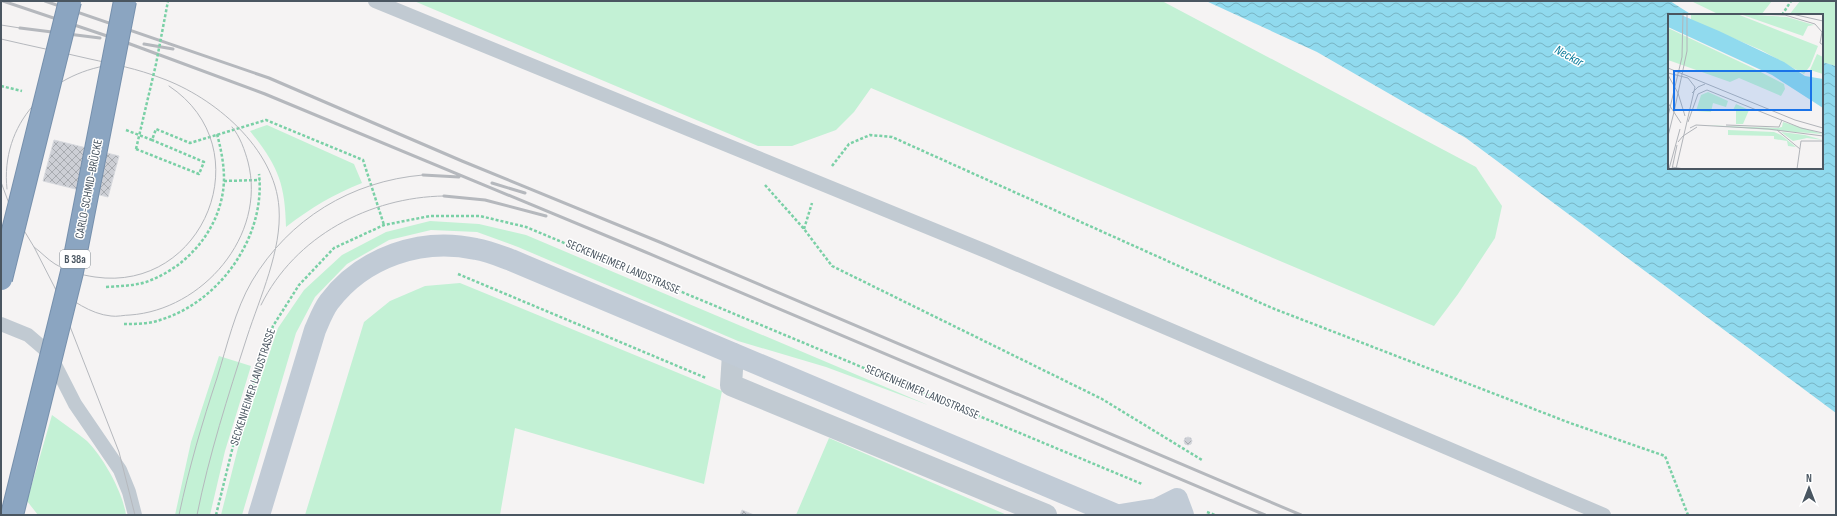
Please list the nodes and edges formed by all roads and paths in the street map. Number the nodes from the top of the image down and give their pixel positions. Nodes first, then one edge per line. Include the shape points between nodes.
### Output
1 (70, 1) edge
2 (125, 1) edge
3 (168, 1) edge
4 (375, 1) edge
5 (1791, 1) edge
6 (1783, 14) edge
7 (1, 86) edge
8 (28, 93) dead end
9 (122, 128) dead end
10 (217, 134) junction
11 (152, 140) junction
12 (259, 174) dead end
13 (224, 180) junction
14 (260, 180) junction
15 (819, 182) junction
16 (764, 183) dead end
17 (384, 225) junction
18 (804, 229) junction
19 (454, 272) dead end
20 (1, 279) edge
21 (106, 287) dead end
22 (1, 324) edge
23 (124, 324) dead end
24 (733, 354) junction
25 (732, 385) junction
26 (1202, 460) dead end
27 (1180, 507) edge
28 (12, 515) edge
29 (134, 515) edge
30 (216, 515) edge
31 (259, 515) edge
32 (1046, 515) edge
33 (1116, 515) edge
34 (1120, 515) edge
35 (1604, 515) edge
36 (1688, 515) edge

1 - 20 highway, bridge
2 - 28 highway, CARLO-SCHMID-BRÜCKE / B 38a, bridge via 72,272
3 - 11 path, bridge via 136,149 199,174 204,162
4 - 15 lane
5 - 6 path
7 - 8 path
9 - 11 path
10 - 11 path via 190,143 156,129
10 - 13 path via 224,165
10 - 17 path via 266,120 363,160
12 - 14 path
13 - 14 path
13 - 21 path via 215,218 206,236 194,251 179,264 145,282
14 - 23 path via 259,206 251,235 235,262 215,286 176,314 152,322
15 - 18 path
15 - 35 lane
15 - 36 path via 849,144 870,135 892,137 1272,308 1570,424 1665,456
16 - 18 path
17 - 27 path, SECKENHEIMER LANDSTRASSE via 430,216 480,216 526,227
17 - 30 path, SECKENHEIMER LANDSTRASSE via 334,248 298,285 273,326 235,438
18 - 26 path via 832,266 1102,399
19 - 25 path via 712,381
22 - 29 lane via 28,335 50,353 75,404 120,470 129,492
24 - 25 street
24 - 31 main road via 511,260 477,249 438,244 400,251 373,263 348,281 328,303 315,330
24 - 33 main road
25 - 32 street
27 - 34 main road

